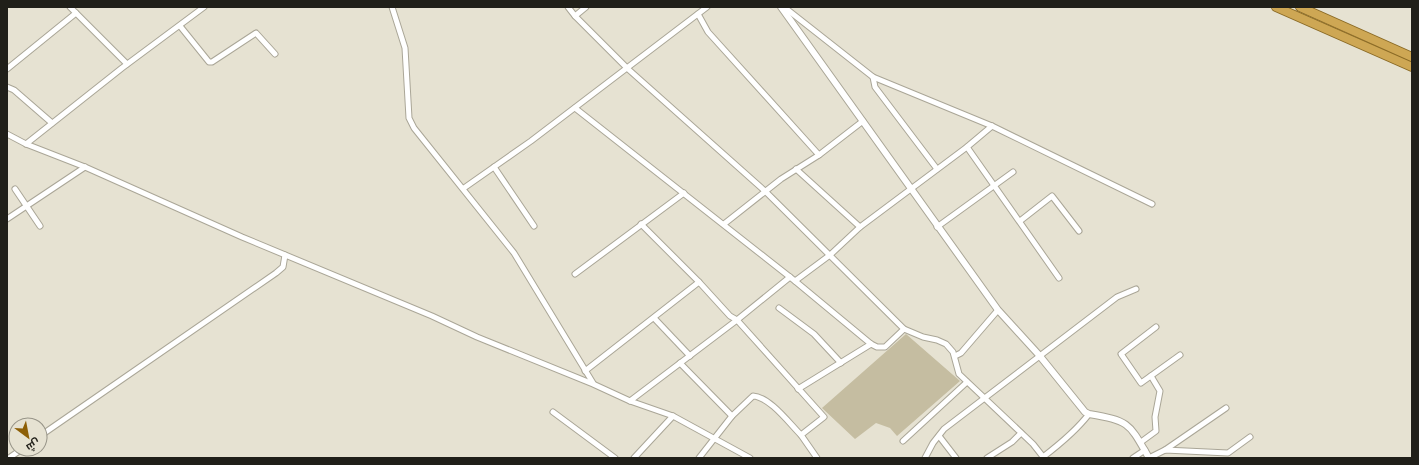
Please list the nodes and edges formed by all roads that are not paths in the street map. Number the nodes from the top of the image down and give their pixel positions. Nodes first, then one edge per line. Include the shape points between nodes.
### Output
1 (70, 7) edge
2 (204, 7) edge
3 (392, 7) edge
4 (568, 7) edge
5 (586, 7) edge
6 (707, 7) edge
7 (781, 7) edge
8 (784, 7) edge
9 (1276, 7) edge
10 (1300, 7) edge
11 (76, 13) junction
12 (698, 14) junction
13 (575, 16) junction
14 (180, 26) junction
15 (275, 54) dead end
16 (1412, 57) edge
17 (127, 64) junction
18 (1412, 67) edge
19 (7, 69) edge
20 (628, 69) junction
21 (873, 77) junction
22 (7, 87) edge
23 (575, 108) junction
24 (863, 121) junction
25 (52, 123) junction
26 (992, 126) junction
27 (7, 134) edge
28 (26, 144) junction
29 (967, 147) junction
30 (819, 155) junction
31 (85, 167) junction
32 (494, 167) junction
33 (937, 168) junction
34 (796, 169) junction
35 (1013, 172) dead end
36 (994, 186) junction
37 (464, 188) junction
38 (15, 189) dead end
39 (911, 189) junction
40 (766, 192) junction
41 (684, 193) junction
42 (1152, 204) dead end
43 (27, 206) junction
44 (7, 220) edge
45 (1020, 221) junction
46 (641, 224) junction
47 (724, 224) junction
48 (40, 226) dead end
49 (534, 226) dead end
50 (860, 227) junction
51 (937, 227) junction
52 (1079, 231) dead end
53 (285, 255) junction
54 (830, 256) junction
55 (575, 274) dead end
56 (790, 277) junction
57 (1059, 278) dead end
58 (795, 281) junction
59 (699, 282) junction
60 (1136, 290) dead end
61 (779, 308) dead end
62 (998, 310) junction
63 (654, 318) junction
64 (737, 320) junction
65 (1156, 327) dead end
66 (904, 329) junction
67 (871, 344) junction
68 (1039, 355) junction
69 (1180, 355) dead end
70 (690, 356) junction
71 (954, 356) junction
72 (841, 362) junction
73 (680, 363) junction
74 (585, 371) junction
75 (1151, 376) junction
76 (967, 382) junction
77 (593, 384) junction
78 (798, 388) junction
79 (984, 397) junction
80 (630, 401) junction
81 (1226, 408) dead end
82 (553, 412) dead end
83 (1089, 414) junction
84 (673, 416) junction
85 (732, 416) junction
86 (48, 430) edge
87 (1021, 433) junction
88 (801, 435) junction
89 (939, 436) junction
90 (1250, 437) dead end
91 (715, 438) junction
92 (903, 441) dead end
93 (1141, 442) junction
94 (1145, 450) junction
95 (1165, 450) junction
96 (615, 458) edge
97 (634, 458) edge
98 (699, 458) edge
99 (750, 458) edge
100 (817, 458) edge
101 (926, 458) edge
102 (956, 458) edge
103 (987, 458) edge
104 (1043, 458) edge
105 (1133, 458) edge
106 (1149, 458) edge

1 - 11 street
2 - 14 street
3 - 37 street via 405,48 409,118 414,128
4 - 13 street
5 - 13 street
6 - 12 street
7 - 24 street
8 - 21 street
9 - 18 highway
10 - 16 highway
11 - 17 street
11 - 19 street
12 - 20 street
12 - 30 street via 708,32
13 - 20 street
14 - 15 street via 209,62 256,33
14 - 17 street
17 - 25 street
20 - 23 street
20 - 40 street
21 - 26 street
21 - 33 street via 875,88
22 - 25 street via 14,90
23 - 32 street
23 - 41 street
24 - 30 street
24 - 39 street
25 - 28 street
26 - 29 street
26 - 42 street
27 - 28 street
28 - 31 street
29 - 33 street
29 - 36 street
30 - 34 street
31 - 43 street
31 - 53 street
32 - 37 street
32 - 49 street
33 - 39 street
34 - 40 street
34 - 50 street
35 - 36 street
36 - 45 street
36 - 51 street
37 - 74 street via 514,253
38 - 43 street
39 - 50 street
39 - 51 street
40 - 47 street
40 - 54 street
41 - 46 street
41 - 47 street
43 - 44 street
43 - 48 street
45 - 52 street via 1052,196
45 - 57 street
46 - 55 street
46 - 59 street
47 - 56 street
50 - 54 street
51 - 62 street
53 - 77 street via 432,316 477,338
53 - 86 street via 283,267 276,273
54 - 58 street
54 - 66 street
56 - 58 street
56 - 64 street
58 - 67 street
59 - 63 street
59 - 64 street via 730,316
60 - 68 street via 1117,298
61 - 72 street via 814,334
62 - 68 street
62 - 71 street via 960,353
63 - 70 street
63 - 74 street
64 - 70 street
64 - 78 street
65 - 75 street via 1121,354 1141,383
66 - 67 street via 885,347
66 - 71 street via 923,338 946,344
67 - 72 street
68 - 79 street
68 - 83 street via 1082,409
69 - 75 street
70 - 73 street
71 - 76 street via 959,374
72 - 78 street
73 - 80 street
73 - 85 street
74 - 77 street
75 - 93 street via 1160,391 1155,417 1156,431
76 - 79 street
76 - 92 street
77 - 80 street
78 - 88 street via 824,417
79 - 87 street
79 - 89 street via 944,429
80 - 84 street
81 - 95 street
82 - 96 street
83 - 93 street via 1117,419 1132,428
83 - 104 street via 1071,434
84 - 91 street
84 - 97 street
85 - 88 street via 754,396 760,396
85 - 91 street
87 - 103 street
87 - 104 street
88 - 100 street
89 - 101 street
89 - 102 street
90 - 95 street via 1228,453
91 - 98 street
91 - 99 street
93 - 94 street
94 - 105 street
94 - 106 street
95 - 106 street

